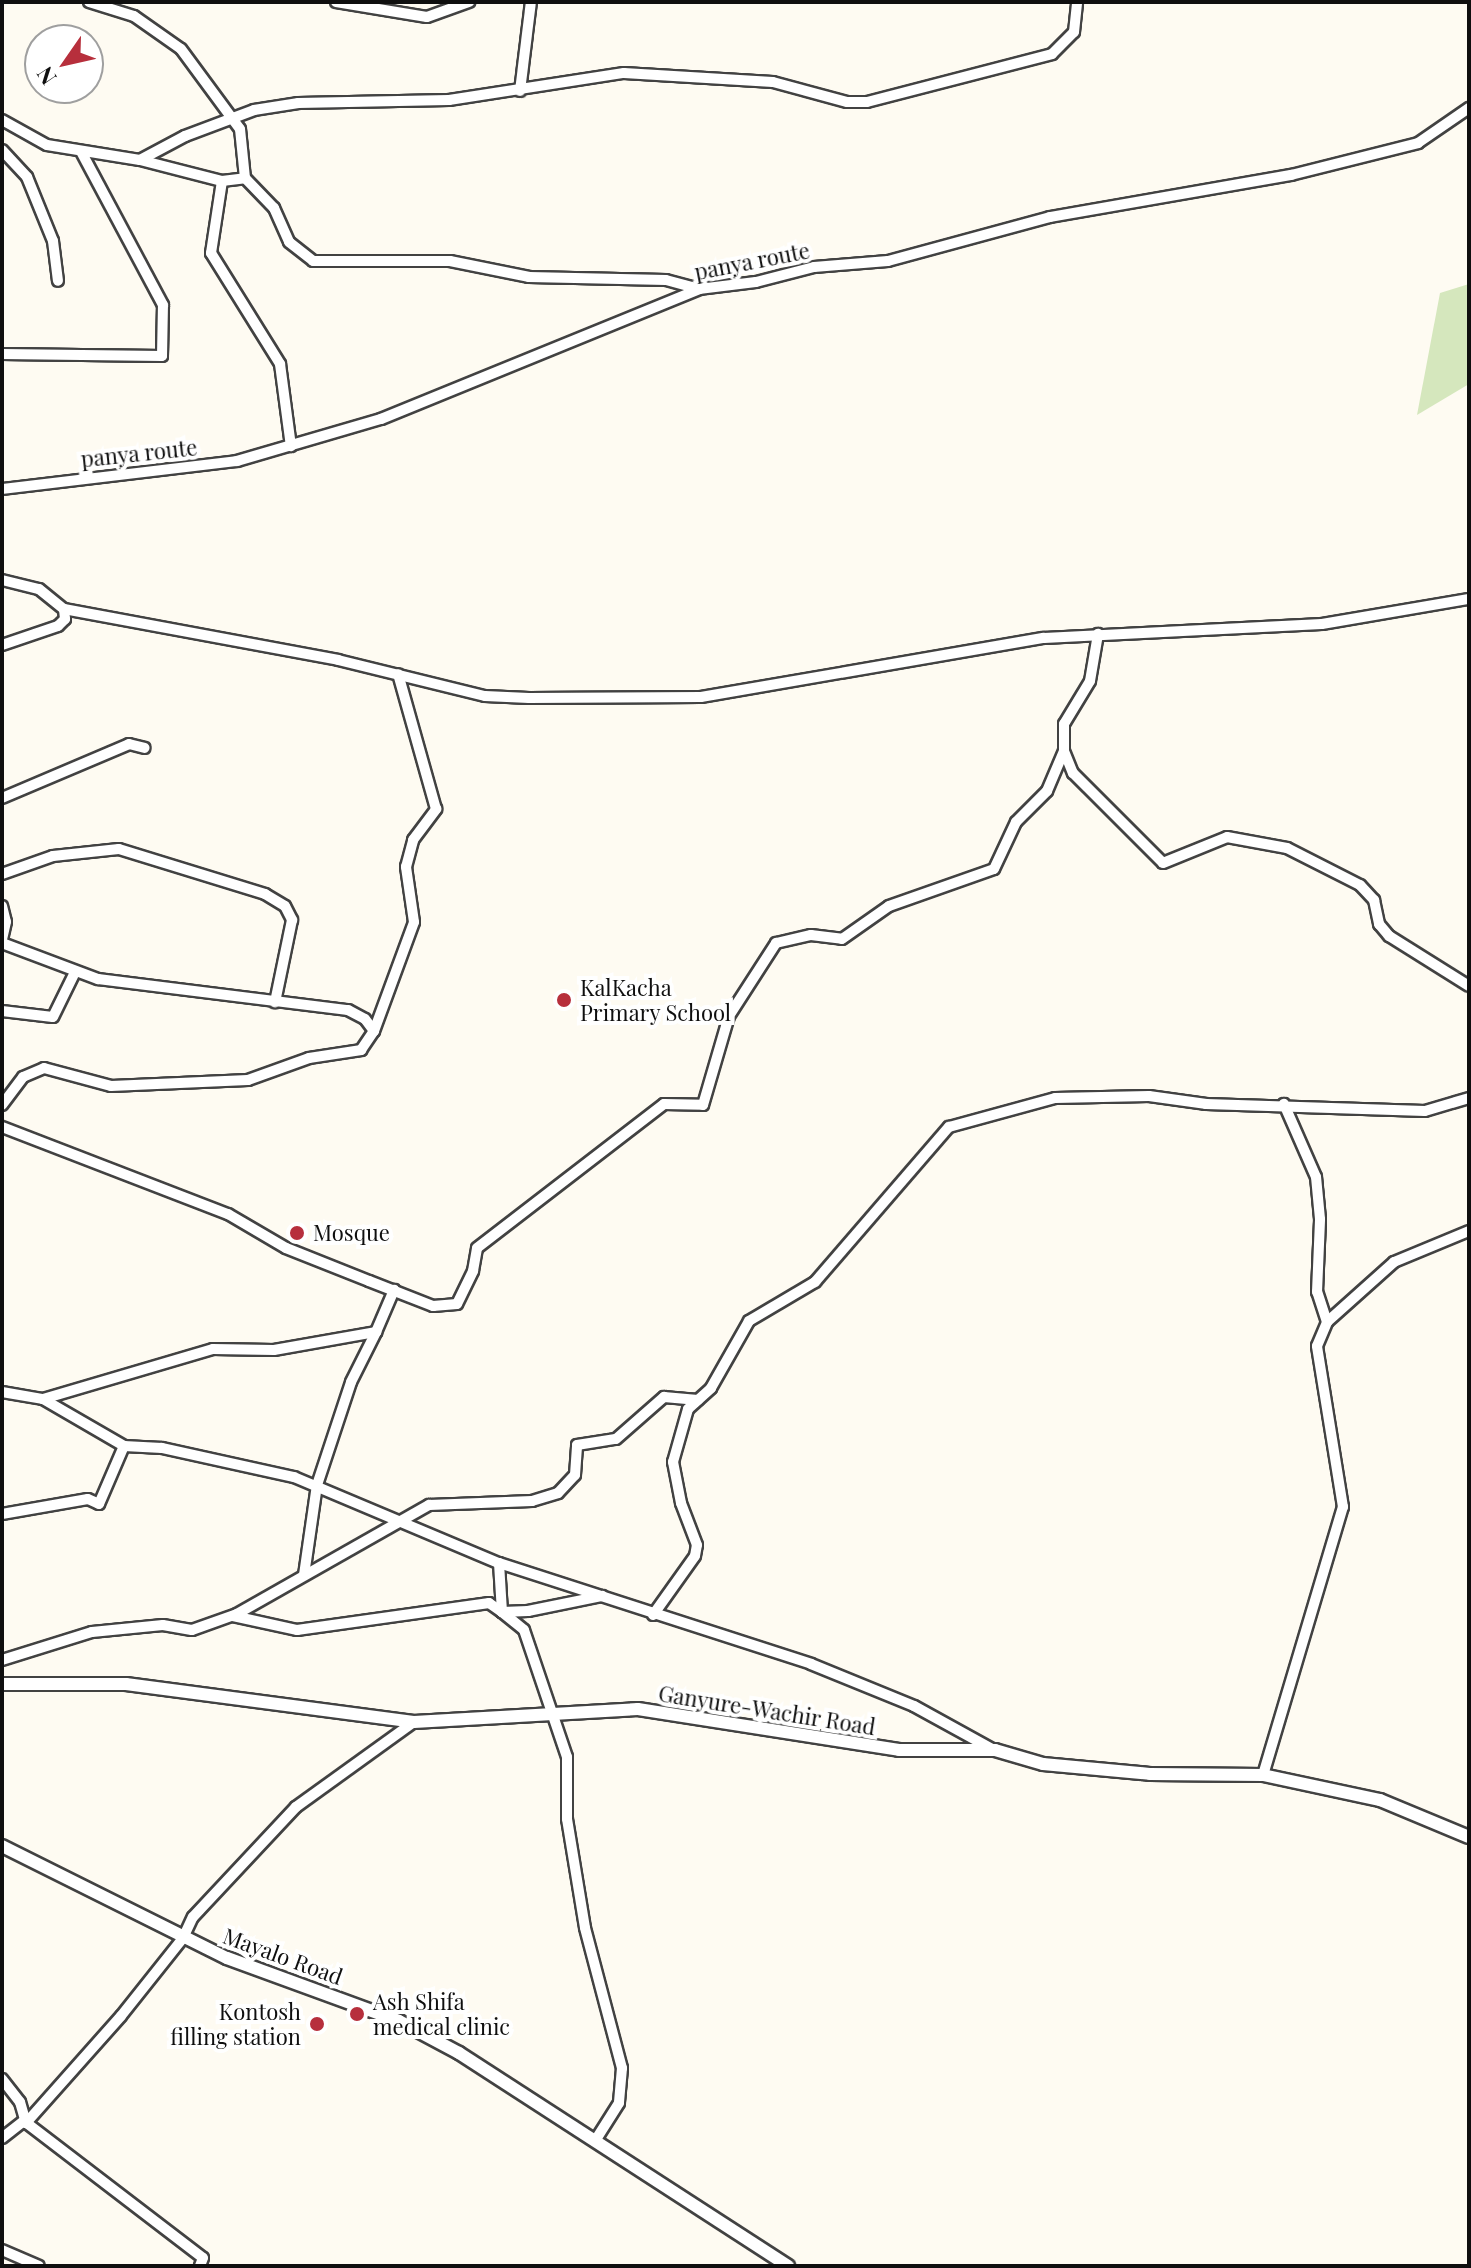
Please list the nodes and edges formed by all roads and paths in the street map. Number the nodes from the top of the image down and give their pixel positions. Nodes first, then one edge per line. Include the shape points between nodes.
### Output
1 (89, 2) edge
2 (336, 2) edge
3 (469, 2) edge
4 (531, 2) edge
5 (1077, 2) edge
6 (520, 91) junction
7 (1469, 108) edge
8 (229, 116) junction
9 (2, 120) edge
10 (2, 150) edge
11 (82, 153) junction
12 (140, 160) junction
13 (245, 178) junction
14 (222, 181) junction
15 (58, 281) dead end
16 (699, 289) junction
17 (2, 354) edge
18 (291, 446) junction
19 (2, 489) edge
20 (2, 580) edge
21 (1469, 599) edge
22 (64, 609) junction
23 (1098, 634) junction
24 (2, 645) edge
25 (398, 674) junction
26 (145, 748) dead end
27 (1064, 751) junction
28 (2, 798) edge
29 (2, 874) edge
30 (2, 906) edge
31 (2, 941) edge
32 (75, 972) junction
33 (1469, 986) edge
34 (275, 1002) junction
35 (2, 1011) edge
36 (374, 1031) junction
37 (1469, 1098) edge
38 (1284, 1104) junction
39 (2, 1105) edge
40 (2, 1127) edge
41 (1469, 1231) edge
42 (394, 1290) junction
43 (1327, 1322) junction
44 (376, 1332) junction
45 (2, 1392) edge
46 (43, 1399) junction
47 (699, 1400) junction
48 (124, 1446) junction
49 (317, 1485) junction
50 (2, 1514) edge
51 (404, 1523) junction
52 (499, 1563) junction
53 (304, 1575) junction
54 (602, 1596) junction
55 (502, 1612) junction
56 (653, 1615) junction
57 (231, 1616) junction
58 (2, 1660) edge
59 (2, 1684) edge
60 (554, 1714) junction
61 (414, 1722) junction
62 (995, 1750) junction
63 (1263, 1775) junction
64 (1469, 1837) edge
65 (2, 1846) edge
66 (183, 1938) junction
67 (2, 2079) edge
68 (26, 2123) junction
69 (2, 2138) edge
70 (595, 2141) junction
71 (2, 2250) edge
72 (39, 2266) edge
73 (200, 2266) edge
74 (788, 2266) edge

1 - 8 street via 134,16 165,35
2 - 3 street via 427,17
4 - 6 street
5 - 6 street via 1074,32 1052,54 867,102 847,102 773,82 624,73
6 - 8 street via 449,100 298,103
7 - 16 street, panya route via 1418,143 1291,175 1050,217 888,261 814,267
8 - 12 street
8 - 13 street via 240,129
9 - 11 street via 47,145
10 - 15 street via 27,177 53,241
11 - 12 street
11 - 17 street via 163,305 162,356
12 - 14 street
13 - 14 street
13 - 16 street via 274,208 289,242 313,261 450,261 529,277 666,280
14 - 18 street via 211,253 280,364
16 - 18 street, panya route via 381,419
18 - 19 street, panya route via 198,467
20 - 22 street via 39,589
21 - 23 street via 1322,624
22 - 24 street via 65,619 46,633
22 - 25 street
23 - 25 street via 910,657 801,684 701,697 485,696
23 - 27 street via 1090,681 1064,724
25 - 36 street via 436,809 413,840 406,867 414,922
26 - 28 street via 129,744
27 - 33 street via 1073,773 1163,863 1227,837 1287,848 1360,885 1374,900 1379,924 1389,936
27 - 42 street via 1047,791 1016,822 994,869 889,906 842,939 811,935 776,943 729,1016 703,1105 664,1104 477,1248 457,1304 433,1306
29 - 34 street via 53,856 119,849 265,894 285,906 292,920
30 - 31 street
31 - 32 street
32 - 34 street
32 - 35 street via 53,1017
34 - 36 street via 348,1010
36 - 39 street via 355,1054 309,1058 248,1080 111,1086 44,1068 23,1077
37 - 38 street via 1425,1111
38 - 43 street via 1316,1177 1321,1231 1317,1292
38 - 47 street via 1206,1104 1149,1096 1055,1098 949,1127 815,1282 749,1321
40 - 42 street via 228,1214 286,1248
41 - 43 street via 1394,1262
42 - 44 street
43 - 63 street via 1317,1346 1343,1507
44 - 46 street via 274,1350 213,1349
44 - 49 street via 351,1382
45 - 46 street
46 - 48 street
47 - 51 street via 664,1397 616,1439 577,1445 575,1475 558,1493 532,1501 497,1498 429,1505
47 - 56 street via 688,1409 673,1462 697,1545 695,1556
48 - 49 street via 162,1448
48 - 50 street via 99,1504 88,1499
49 - 51 street
49 - 53 street
51 - 52 street
51 - 53 street via 358,1542
52 - 54 street
52 - 55 street
53 - 57 street
54 - 55 street
54 - 56 street
55 - 57 street via 489,1603 297,1630
55 - 60 street via 524,1630
56 - 62 street via 811,1664 914,1706
57 - 58 street via 192,1630 163,1625 92,1632
59 - 61 street, Ganyure-Wachir Road via 126,1684
60 - 61 street, Ganyure-Wachir Road
60 - 62 street, Ganyure-Wachir Road via 638,1709 899,1750
60 - 70 street via 567,1757 567,1819 585,1928 622,2068 619,2103
61 - 66 street via 296,1807 193,1917
62 - 63 street, Ganyure-Wachir Road via 1043,1764 1135,1773
63 - 64 street, Ganyure-Wachir Road via 1380,1800
65 - 66 street, Mayalo Road
66 - 68 street
66 - 70 street, Mayalo Road via 399,2021
67 - 68 street via 20,2102
68 - 69 street
68 - 73 street via 203,2258
70 - 74 street, Mayalo Road
71 - 72 street

